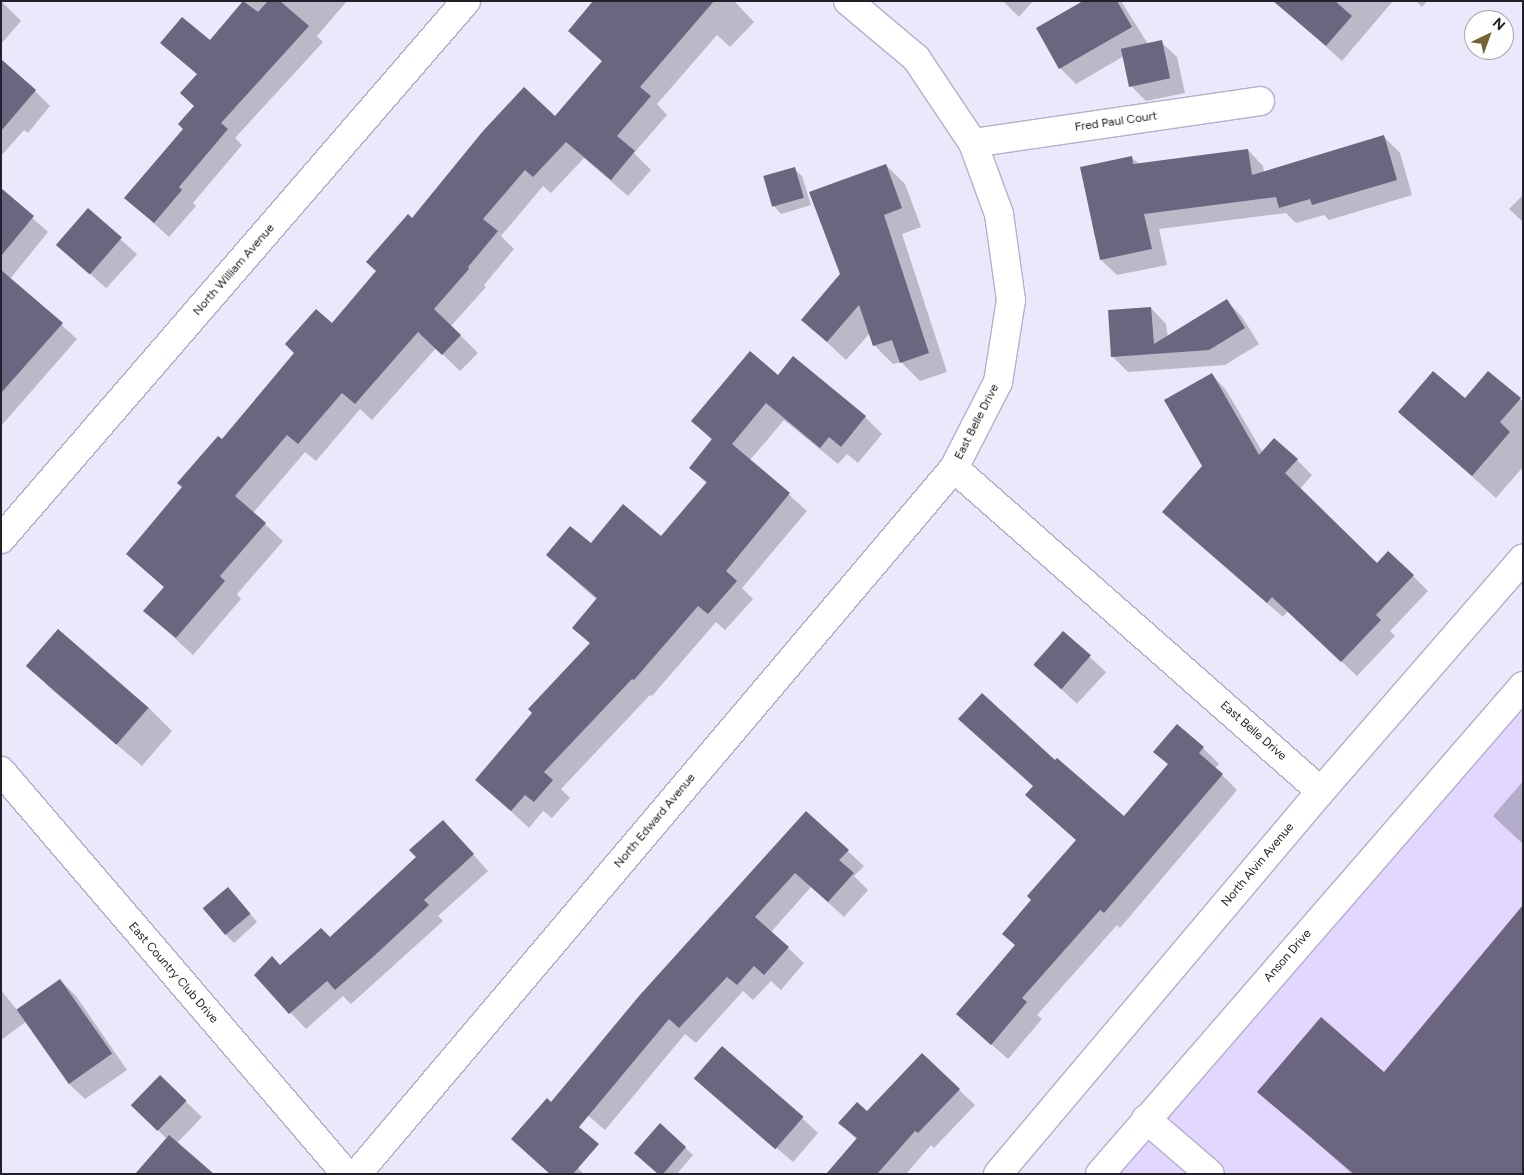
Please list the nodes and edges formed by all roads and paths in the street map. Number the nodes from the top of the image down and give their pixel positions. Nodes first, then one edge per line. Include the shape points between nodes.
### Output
1 (466, 1) edge
2 (848, 1) edge
3 (1260, 101) dead end
4 (972, 142) junction
5 (954, 468) junction
6 (1, 539) edge
7 (1523, 559) edge
8 (1523, 686) edge
9 (1, 771) edge
10 (1321, 791) junction
11 (1146, 1119) junction
12 (346, 1174) edge
13 (357, 1174) edge
14 (998, 1174) edge
15 (1100, 1174) edge
16 (1210, 1174) edge

1 - 6 street, North William Avenue
2 - 4 street, East Belle Drive via 916,58
3 - 4 street, Fred Paul Court
4 - 5 street, East Belle Drive via 999,214 1011,300 998,382
5 - 10 street, East Belle Drive
5 - 13 street, North Edward Avenue
7 - 10 street, North Alvin Avenue
8 - 11 street, Anson Drive
9 - 12 street, East Country Club Drive
10 - 14 street, North Alvin Avenue
11 - 15 street, Anson Drive
11 - 16 street

